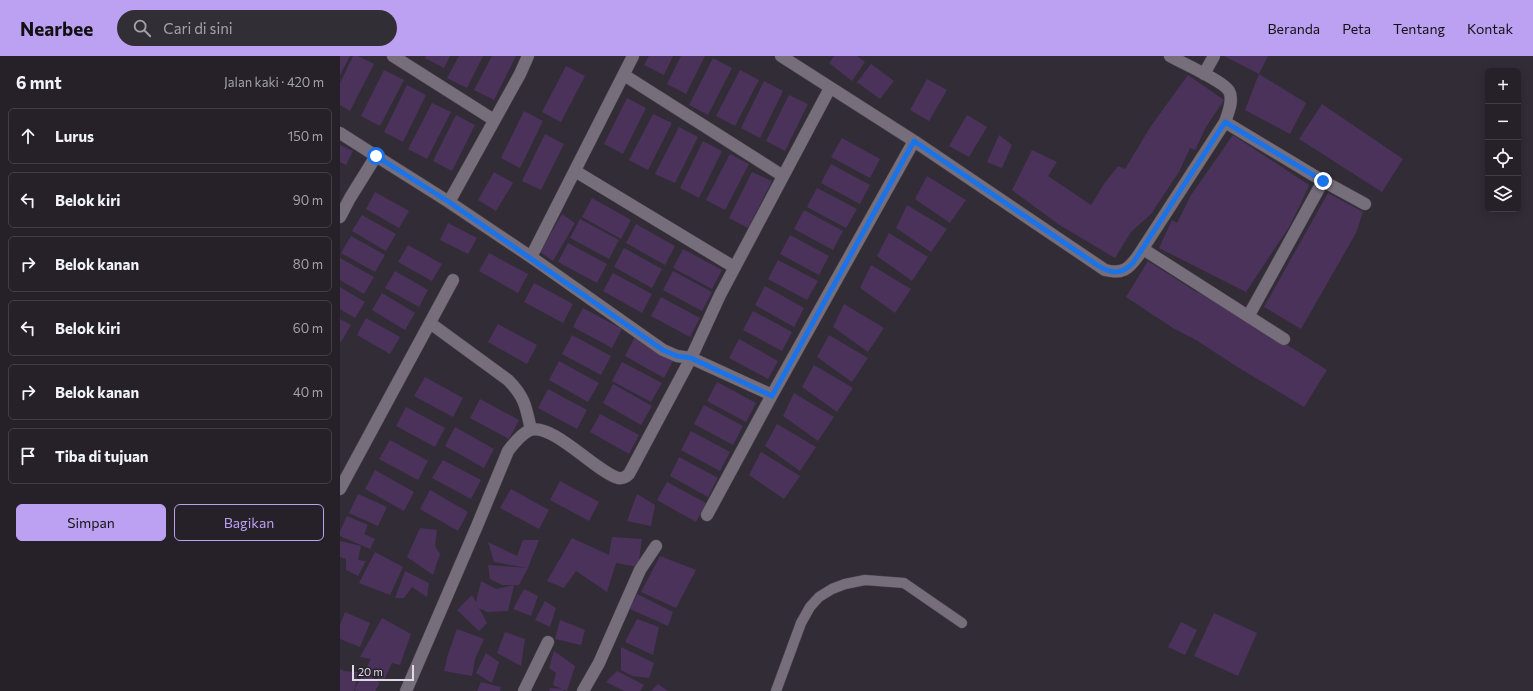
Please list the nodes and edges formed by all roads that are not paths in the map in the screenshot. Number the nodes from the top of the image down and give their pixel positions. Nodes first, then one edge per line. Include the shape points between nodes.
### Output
1 (393, 56) edge
2 (528, 56) edge
3 (633, 56) edge
4 (781, 56) edge
5 (1170, 56) edge
6 (1214, 56) edge
7 (1204, 74) junction
8 (624, 75) junction
9 (830, 88) junction
10 (494, 120) junction
11 (1225, 122) junction
12 (340, 133) edge
13 (914, 141) junction
14 (376, 156) junction
15 (575, 171) junction
16 (783, 176) junction
17 (1323, 181) junction
18 (449, 202) junction
19 (1365, 204) dead end
20 (340, 217) edge
21 (1142, 249) junction
22 (531, 257) junction
23 (734, 267) junction
24 (453, 280) dead end
25 (1249, 315) junction
26 (430, 323) junction
27 (1284, 339) dead end
28 (691, 358) junction
29 (772, 396) junction
30 (532, 430) junction
31 (340, 488) edge
32 (707, 515) dead end
33 (656, 546) dead end
34 (962, 623) dead end
35 (548, 642) dead end
36 (406, 691) edge
37 (524, 691) edge
38 (583, 691) edge
39 (776, 691) edge

1 - 10 street
2 - 10 street
3 - 8 street
4 - 9 street
5 - 7 street
6 - 7 street
7 - 11 street via 1222,84 1229,92 1231,99
8 - 15 street
8 - 16 street
9 - 13 street
9 - 16 street
10 - 18 street
11 - 17 street
11 - 21 street
12 - 14 street
13 - 21 street via 1105,270 1120,272 1127,269
13 - 29 street
14 - 18 street
14 - 20 street
15 - 22 street
15 - 23 street
16 - 23 street
17 - 19 street
17 - 25 street
18 - 22 street
21 - 25 street
22 - 28 street via 663,350
23 - 28 street
24 - 26 street
25 - 27 street
26 - 30 street via 516,388 522,396
26 - 31 street
28 - 29 street
28 - 30 street via 626,477 618,478 607,472 551,434
29 - 32 street
30 - 36 street via 524,434 508,451
33 - 38 street via 640,570 599,663
34 - 39 lane via 904,583 865,580 838,586 810,607 801,623
35 - 37 street

